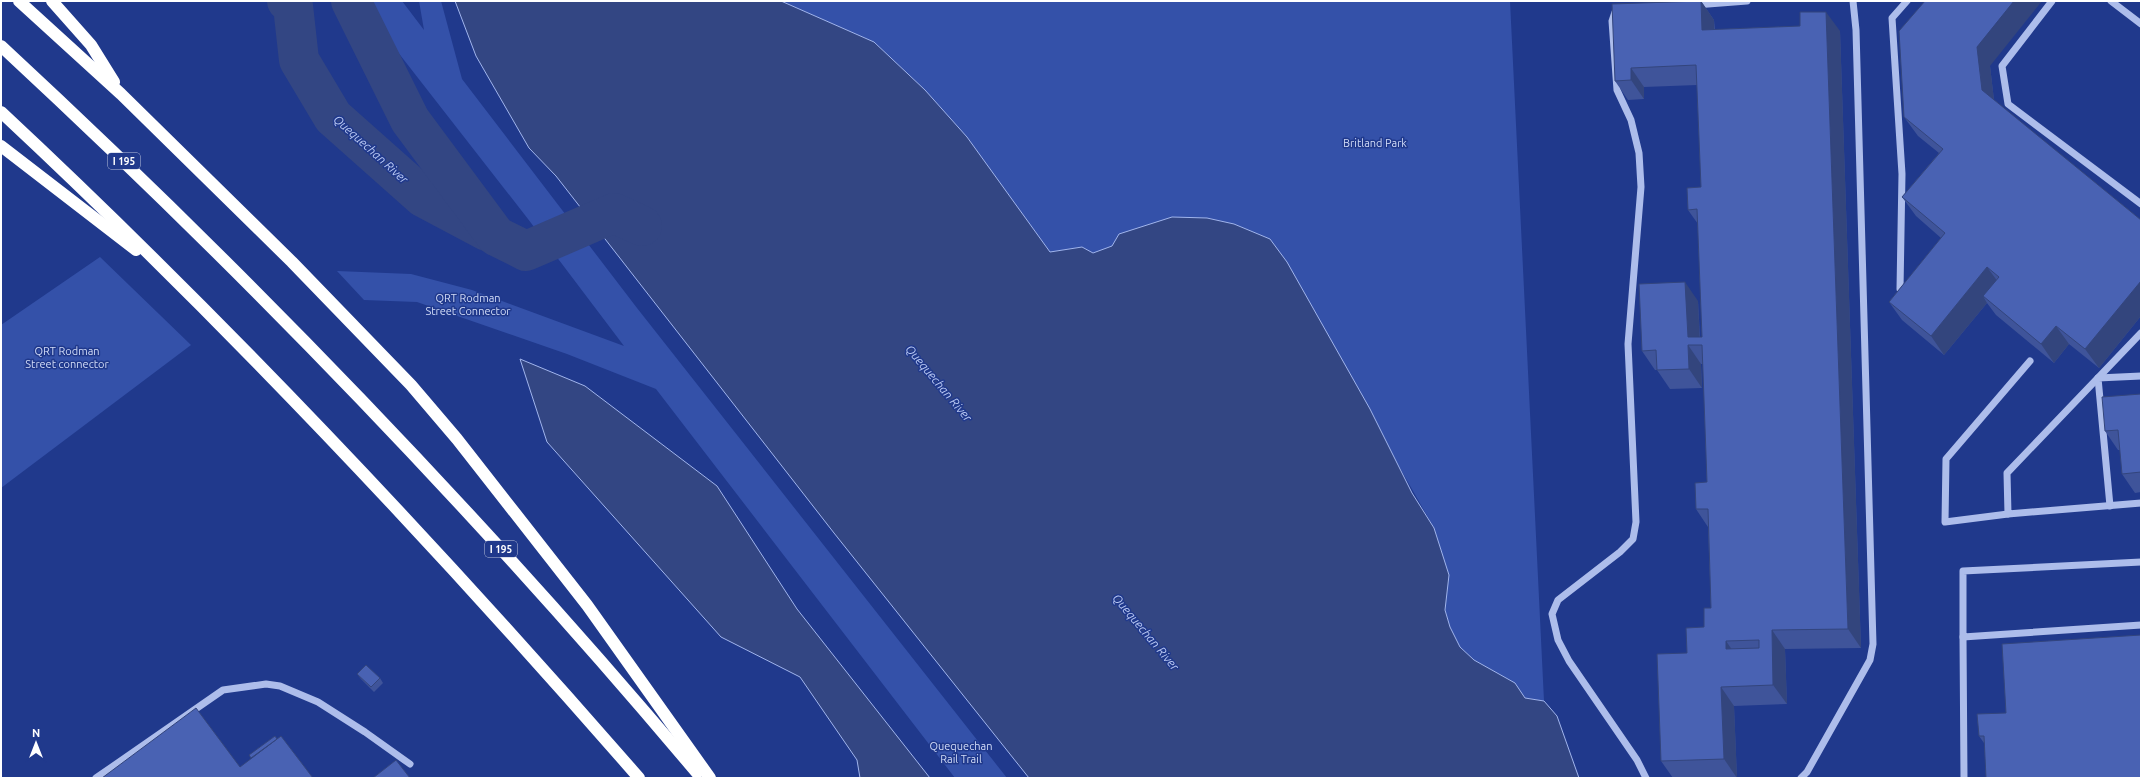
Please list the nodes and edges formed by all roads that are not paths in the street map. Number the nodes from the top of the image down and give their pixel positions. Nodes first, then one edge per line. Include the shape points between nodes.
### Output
1 (19, 1) edge
2 (52, 1) edge
3 (1747, 1) edge
4 (1853, 1) edge
5 (1907, 1) edge
6 (2052, 1) edge
7 (2111, 1) edge
8 (1688, 5) edge
9 (1622, 8) edge
10 (2141, 24) edge
11 (1, 46) edge
12 (121, 94) junction
13 (1, 112) edge
14 (1, 146) edge
15 (2141, 204) edge
16 (181, 285) junction
17 (1900, 289) edge
18 (2141, 333) edge
19 (2030, 361) dead end
20 (2141, 376) edge
21 (2098, 378) junction
22 (2141, 504) edge
23 (2110, 506) junction
24 (2008, 514) junction
25 (2141, 562) edge
26 (2141, 625) edge
27 (1963, 637) junction
28 (410, 764) dead end
29 (96, 778) edge
30 (639, 778) edge
31 (702, 778) edge
32 (710, 778) edge
33 (1646, 778) edge
34 (1801, 778) edge
35 (1964, 778) edge

1 - 12 highway
2 - 12 highway via 91,45
3 - 8 street
4 - 34 street via 1873,644 1870,660 1807,772
5 - 17 street via 1892,18 1902,174
6 - 15 street via 2002,66 2008,104
7 - 10 street
9 - 33 street via 1615,11 1612,21 1617,90 1631,120 1639,153 1641,188 1628,344 1636,522 1633,540 1558,600 1552,614 1558,640 1569,661 1637,760
11 - 31 highway, I 195 via 114,152 291,327 480,526
12 - 32 highway via 339,309 416,391 597,617
13 - 16 highway
14 - 16 highway
16 - 30 highway via 434,548
18 - 21 street
19 - 24 street via 1946,459 1944,522
20 - 21 street
21 - 23 street
21 - 24 street via 2007,473
22 - 23 street
23 - 24 street
25 - 27 street via 1963,571
26 - 27 street
27 - 35 street
28 - 29 street via 318,702 280,686 266,684 223,690

